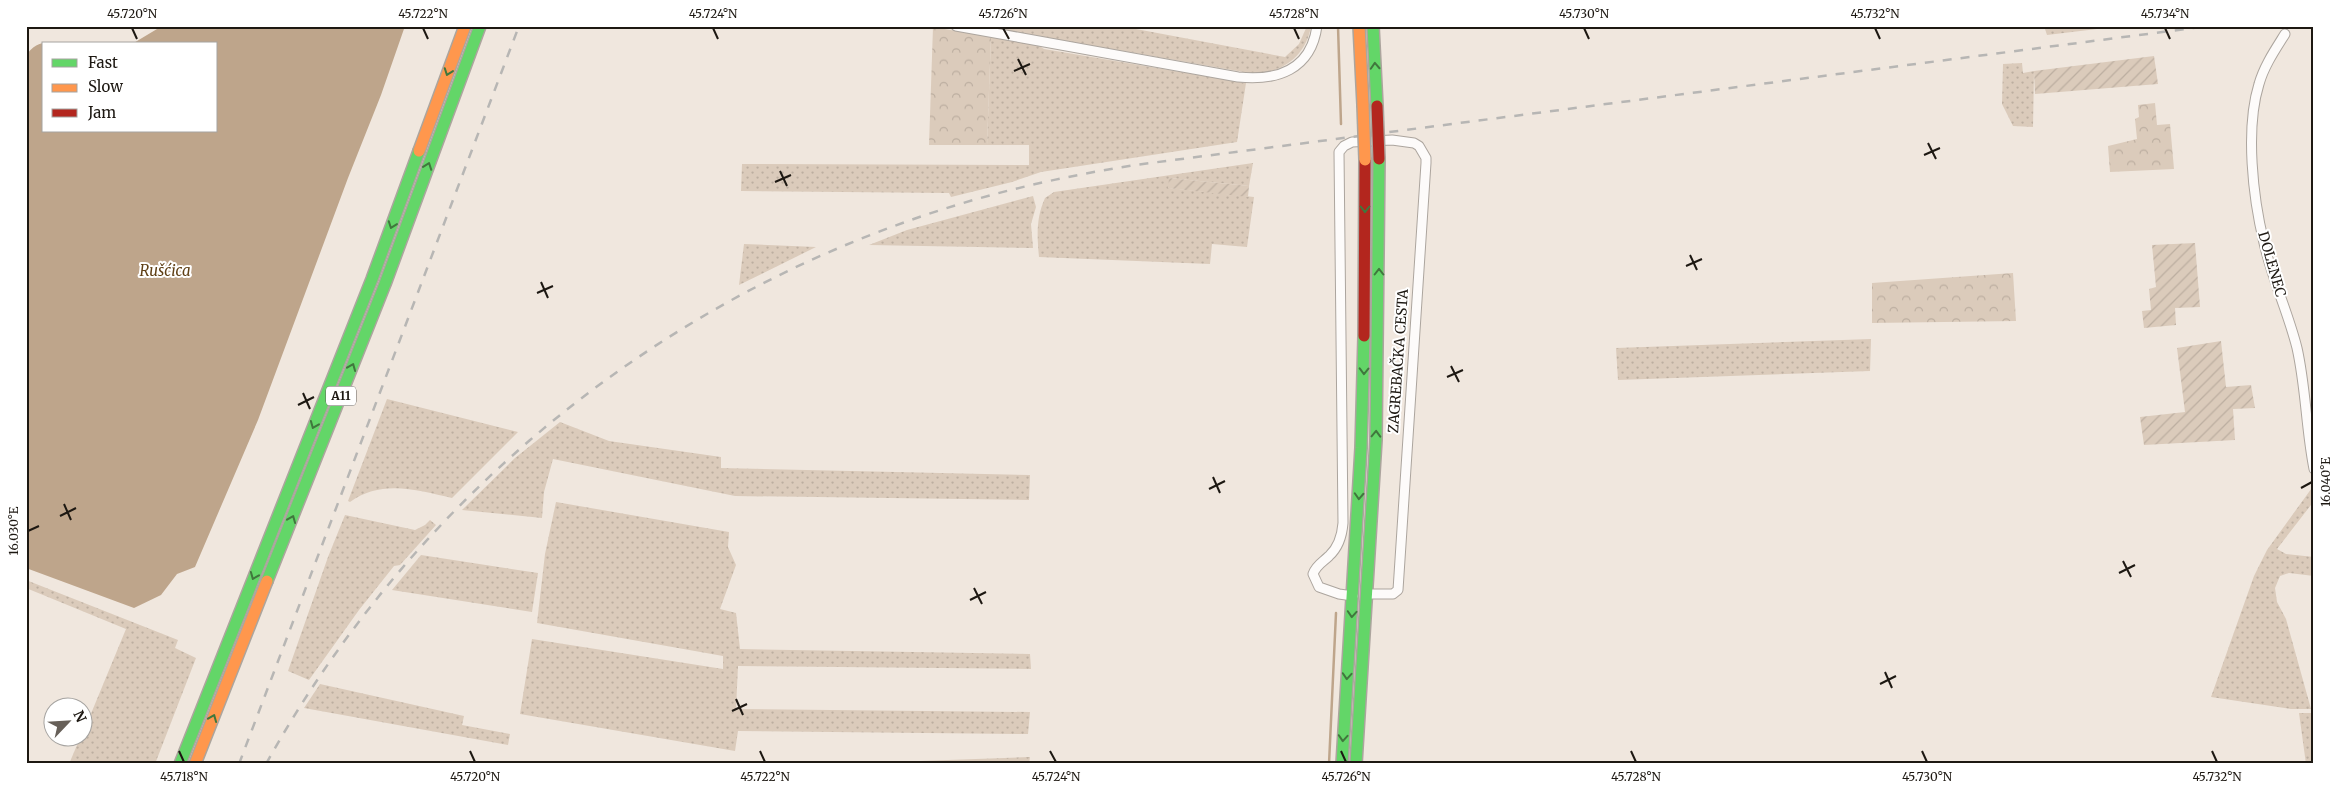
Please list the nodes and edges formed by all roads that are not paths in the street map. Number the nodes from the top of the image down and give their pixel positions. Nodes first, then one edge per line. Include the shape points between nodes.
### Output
1 (465, 26) edge
2 (480, 26) edge
3 (956, 26) edge
4 (1317, 26) edge
5 (1359, 26) edge
6 (1373, 26) edge
7 (2285, 34) dead end
8 (2314, 469) edge
9 (1367, 594) junction
10 (1353, 596) junction
11 (180, 764) edge
12 (195, 764) edge
13 (1342, 764) edge
14 (1356, 764) edge

1 -> 11 main road, A11 via 372,279
12 -> 2 main road, A11 via 385,284
3 - 4 street via 1259,79 1282,74 1297,65 1309,52
5 -> 10 main road, bridge via 1365,160 1364,386
9 -> 6 main road, ZAGREBAČKA CESTA, bridge via 1378,389 1379,159
7 - 8 street, DOLENEC via 2266,67 2255,97 2254,174 2263,242 2297,351
9 - 10 street, ZAGREBAČKA CESTA via 1393,594 1398,590 1426,164 1419,146 1404,141 1352,142 1341,148 1338,156 1343,524 1336,549 1314,574 1319,587
9 - 14 main road, ZAGREBAČKA CESTA
10 -> 13 main road

